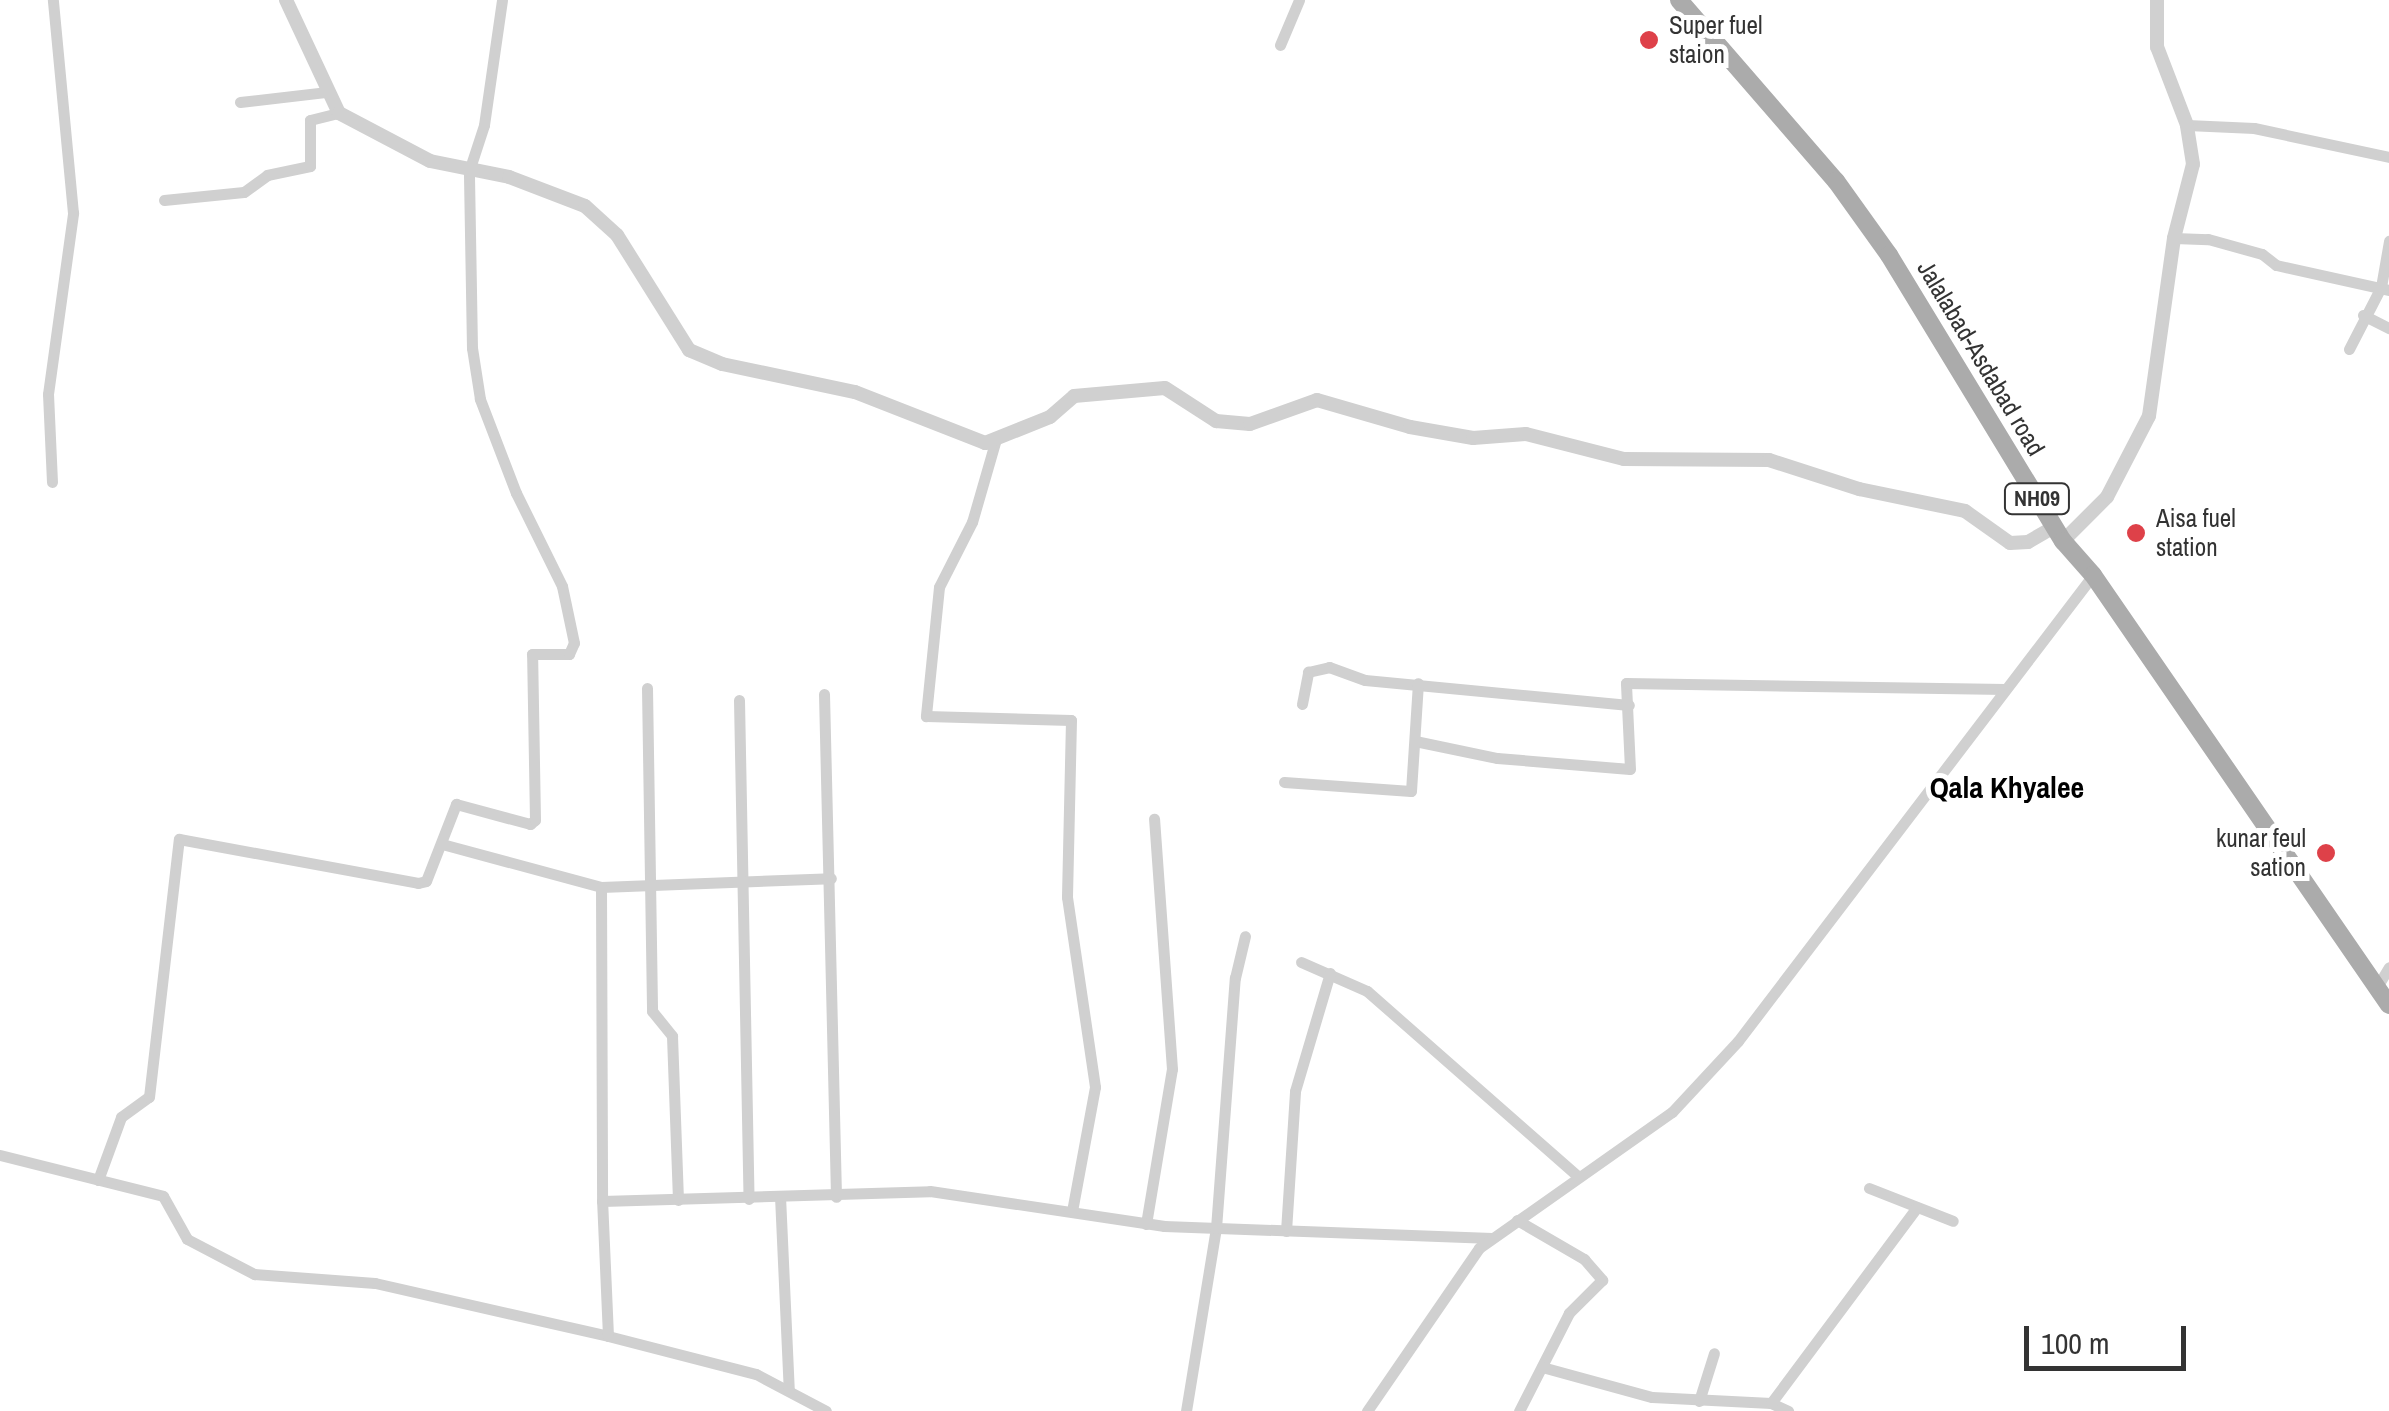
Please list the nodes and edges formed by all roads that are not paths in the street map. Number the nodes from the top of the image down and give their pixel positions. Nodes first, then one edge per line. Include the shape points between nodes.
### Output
1 (53, 0) edge
2 (286, 0) edge
3 (502, 0) edge
4 (1299, 0) edge
5 (1679, 0) edge
6 (2157, 0) edge
7 (1280, 45) dead end
8 (327, 92) junction
9 (240, 102) dead end
10 (339, 113) junction
11 (2187, 125) junction
12 (2389, 158) edge
13 (469, 171) junction
14 (164, 200) dead end
15 (2174, 238) junction
16 (2389, 241) edge
17 (2385, 288) edge
18 (2363, 315) junction
19 (2389, 328) edge
20 (2349, 349) dead end
21 (996, 439) junction
22 (52, 482) dead end
23 (2058, 534) junction
24 (2093, 575) junction
25 (1418, 683) junction
26 (647, 688) dead end
27 (2005, 689) junction
28 (824, 694) dead end
29 (739, 700) dead end
30 (1302, 704) dead end
31 (1629, 704) junction
32 (1414, 741) junction
33 (1284, 782) dead end
34 (1154, 819) dead end
35 (442, 844) junction
36 (831, 878) junction
37 (738, 882) junction
38 (649, 885) junction
39 (602, 887) junction
40 (1245, 936) dead end
41 (1301, 962) dead end
42 (2389, 966) edge
43 (1330, 973) junction
44 (2377, 987) junction
45 (2389, 1005) edge
46 (0, 1155) edge
47 (1579, 1176) junction
48 (98, 1180) junction
49 (1868, 1188) dead end
50 (780, 1196) junction
51 (836, 1197) junction
52 (749, 1199) junction
53 (678, 1200) junction
54 (602, 1201) junction
55 (1917, 1207) junction
56 (1072, 1211) junction
57 (1516, 1220) junction
58 (1952, 1221) dead end
59 (1146, 1224) junction
60 (1216, 1228) junction
61 (1286, 1230) junction
62 (1492, 1238) junction
63 (608, 1336) junction
64 (1714, 1353) dead end
65 (1542, 1367) junction
66 (790, 1391) junction
67 (1699, 1401) junction
68 (1772, 1403) junction
69 (826, 1411) edge
70 (1186, 1411) edge
71 (1367, 1411) edge
72 (1519, 1411) edge
73 (1788, 1411) edge

1 - 22 street via 73,213 48,394
2 - 8 street
3 - 13 street via 484,125
4 - 7 street
5 - 23 main road, Jalalabad-Asdabad road / NH09 via 1836,182 1889,255
6 - 11 street via 2156,47
8 - 9 street
8 - 10 street
10 - 13 street via 430,161
10 - 14 street via 310,120 310,166 267,175 244,192
11 - 12 street via 2254,128
11 - 15 street via 2193,164
13 - 21 street via 540,187 585,206 617,234 690,350 722,364 856,392 985,442
13 - 35 street via 472,348 480,399 562,586 574,643 569,654 532,654 535,820 456,804
15 - 17 street via 2208,239 2276,265
15 - 23 street via 2145,427 2106,497
16 - 17 street
17 - 18 street
18 - 19 street
18 - 20 street
21 - 23 street via 1050,417 1074,396 1135,386 1165,388 1216,422 1250,424 1317,400 1410,427 1473,438 1526,434 1624,459 1768,460 1859,489 1965,511 2010,543
21 - 56 street via 972,522 939,587 926,716 1071,720 1067,897 1095,1086
23 - 24 main road, Jalalabad-Asdabad road / NH09
24 - 27 street
24 - 44 main road, Jalalabad-Asdabad road / NH09
25 - 30 street via 1365,680 1329,667 1308,672
25 - 31 street
25 - 32 street
26 - 38 street
27 - 31 street via 1626,684
27 - 47 street via 1738,1042 1672,1112
28 - 36 street
29 - 37 street
31 - 32 street via 1630,770 1497,758
32 - 33 street via 1411,791
34 - 59 street via 1172,1070
35 - 39 street
35 - 48 street via 426,880 418,883 179,839 149,1098 121,1117
36 - 37 street
36 - 51 street
37 - 38 street
37 - 52 street
38 - 39 street
38 - 53 street via 652,1011 672,1036
39 - 54 street
40 - 60 street via 1235,978
41 - 43 street
42 - 44 street
43 - 47 street via 1366,991
43 - 61 street via 1296,1091
44 - 45 main road, Jalalabad-Asdabad road / NH09
46 - 48 street
47 - 57 street
48 - 63 street via 163,1196 187,1239 254,1274 375,1284
49 - 55 street
50 - 51 street
50 - 52 street
50 - 66 street
51 - 56 street via 930,1190
52 - 53 street
53 - 54 street
54 - 63 street
55 - 58 street
55 - 68 street
56 - 59 street
57 - 62 street
57 - 65 street via 1602,1276 1569,1313
59 - 60 street
60 - 61 street
60 - 70 street
61 - 62 street
62 - 71 street
63 - 66 street via 756,1374
64 - 67 street
65 - 67 street via 1633,1393
65 - 72 street
66 - 69 street
67 - 68 street
68 - 73 street

